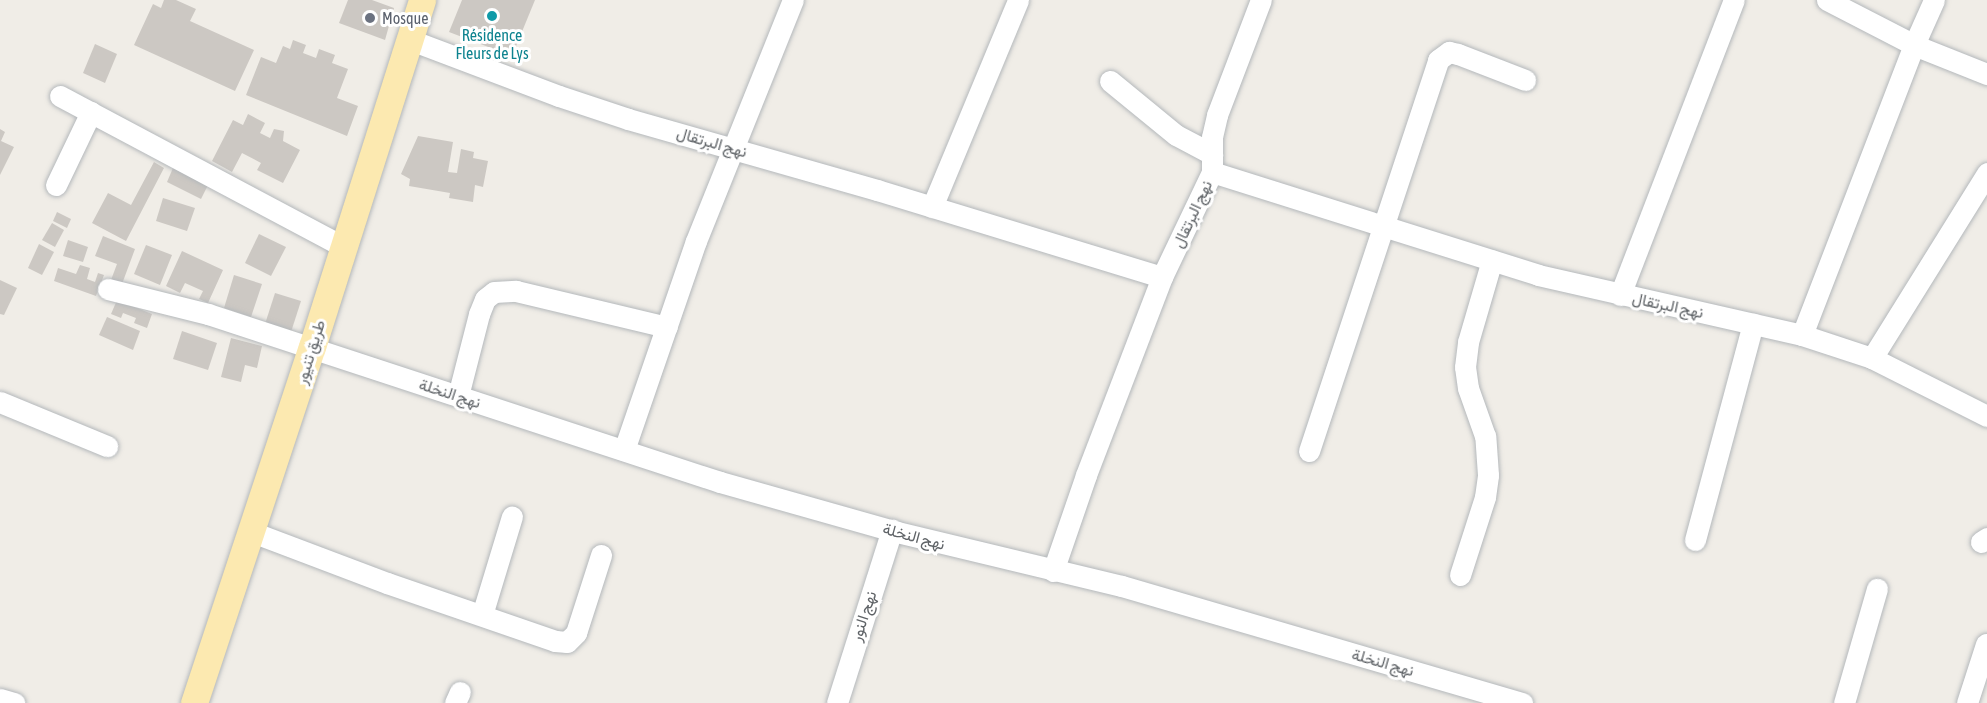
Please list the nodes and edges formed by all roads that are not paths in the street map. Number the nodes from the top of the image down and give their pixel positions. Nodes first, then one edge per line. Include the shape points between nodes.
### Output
1 (422, 0) edge
2 (793, 0) edge
3 (1018, 0) edge
4 (1262, 0) edge
5 (1734, 0) edge
6 (1827, 0) edge
7 (1934, 0) edge
8 (408, 39) junction
9 (1914, 45) junction
10 (1987, 74) edge
11 (1525, 80) dead end
12 (1110, 81) dead end
13 (60, 96) dead end
14 (91, 112) junction
15 (731, 148) junction
16 (1212, 163) junction
17 (1987, 172) edge
18 (56, 184) dead end
19 (932, 207) junction
20 (1384, 224) junction
21 (342, 246) junction
22 (1492, 260) junction
23 (1162, 277) junction
24 (108, 289) dead end
25 (1620, 295) junction
26 (1753, 324) junction
27 (667, 327) junction
28 (1802, 335) junction
29 (312, 347) junction
30 (1872, 358) junction
31 (458, 396) junction
32 (0, 402) edge
33 (1987, 416) edge
34 (107, 446) dead end
35 (624, 450) junction
36 (1309, 451) dead end
37 (512, 516) dead end
38 (892, 530) junction
39 (252, 532) junction
40 (1695, 540) dead end
41 (601, 555) dead end
42 (1053, 571) junction
43 (1460, 575) dead end
44 (1877, 588) dead end
45 (482, 615) junction
46 (1986, 644) edge
47 (0, 699) edge
48 (14, 703) edge
49 (195, 703) edge
50 (837, 703) edge
51 (1522, 703) edge
52 (1844, 703) edge
53 (1967, 703) edge

1 - 8 main road, طريق تنيور
2 - 15 street
3 - 19 street
4 - 16 street via 1217,115
5 - 25 street
6 - 9 street
7 - 9 street
8 - 15 street, نهج البرتقال via 569,99
8 - 21 main road, طريق تنيور
9 - 10 street
9 - 28 street
11 - 20 street via 1458,54 1443,54
12 - 16 street
13 - 14 street
14 - 18 street
14 - 21 street
15 - 19 street, نهج البرتقال
15 - 27 street
16 - 20 street, نهج البرتقال
16 - 23 street, نهج البرتقال
17 - 30 street
19 - 23 street, نهج البرتقال
20 - 22 street, نهج البرتقال
20 - 36 street
21 - 29 main road, طريق تنيور
22 - 25 street, نهج البرتقال
22 - 43 street via 1468,342 1465,367 1485,436 1488,475 1485,497
23 - 42 street
24 - 29 street, نهج النخلة via 208,314
25 - 26 street, نهج البرتقال
26 - 28 street, نهج البرتقال
26 - 40 street
27 - 31 street via 516,291 494,292 485,299 479,314
27 - 35 street
28 - 30 street, نهج البرتقال
29 - 31 street, نهج النخلة
29 - 39 main road, طريق تنيور
30 - 33 street, نهج البرتقال
31 - 35 street, نهج النخلة
32 - 34 street
35 - 38 street, نهج النخلة via 720,482
37 - 45 street
38 - 42 street, نهج النخلة
38 - 50 street, نهج النور
39 - 45 street
39 - 49 main road, طريق تنيور
41 - 45 street via 576,633 567,642
42 - 51 street, نهج النخلة via 1134,590
44 - 52 street
46 - 53 street
47 - 48 street

